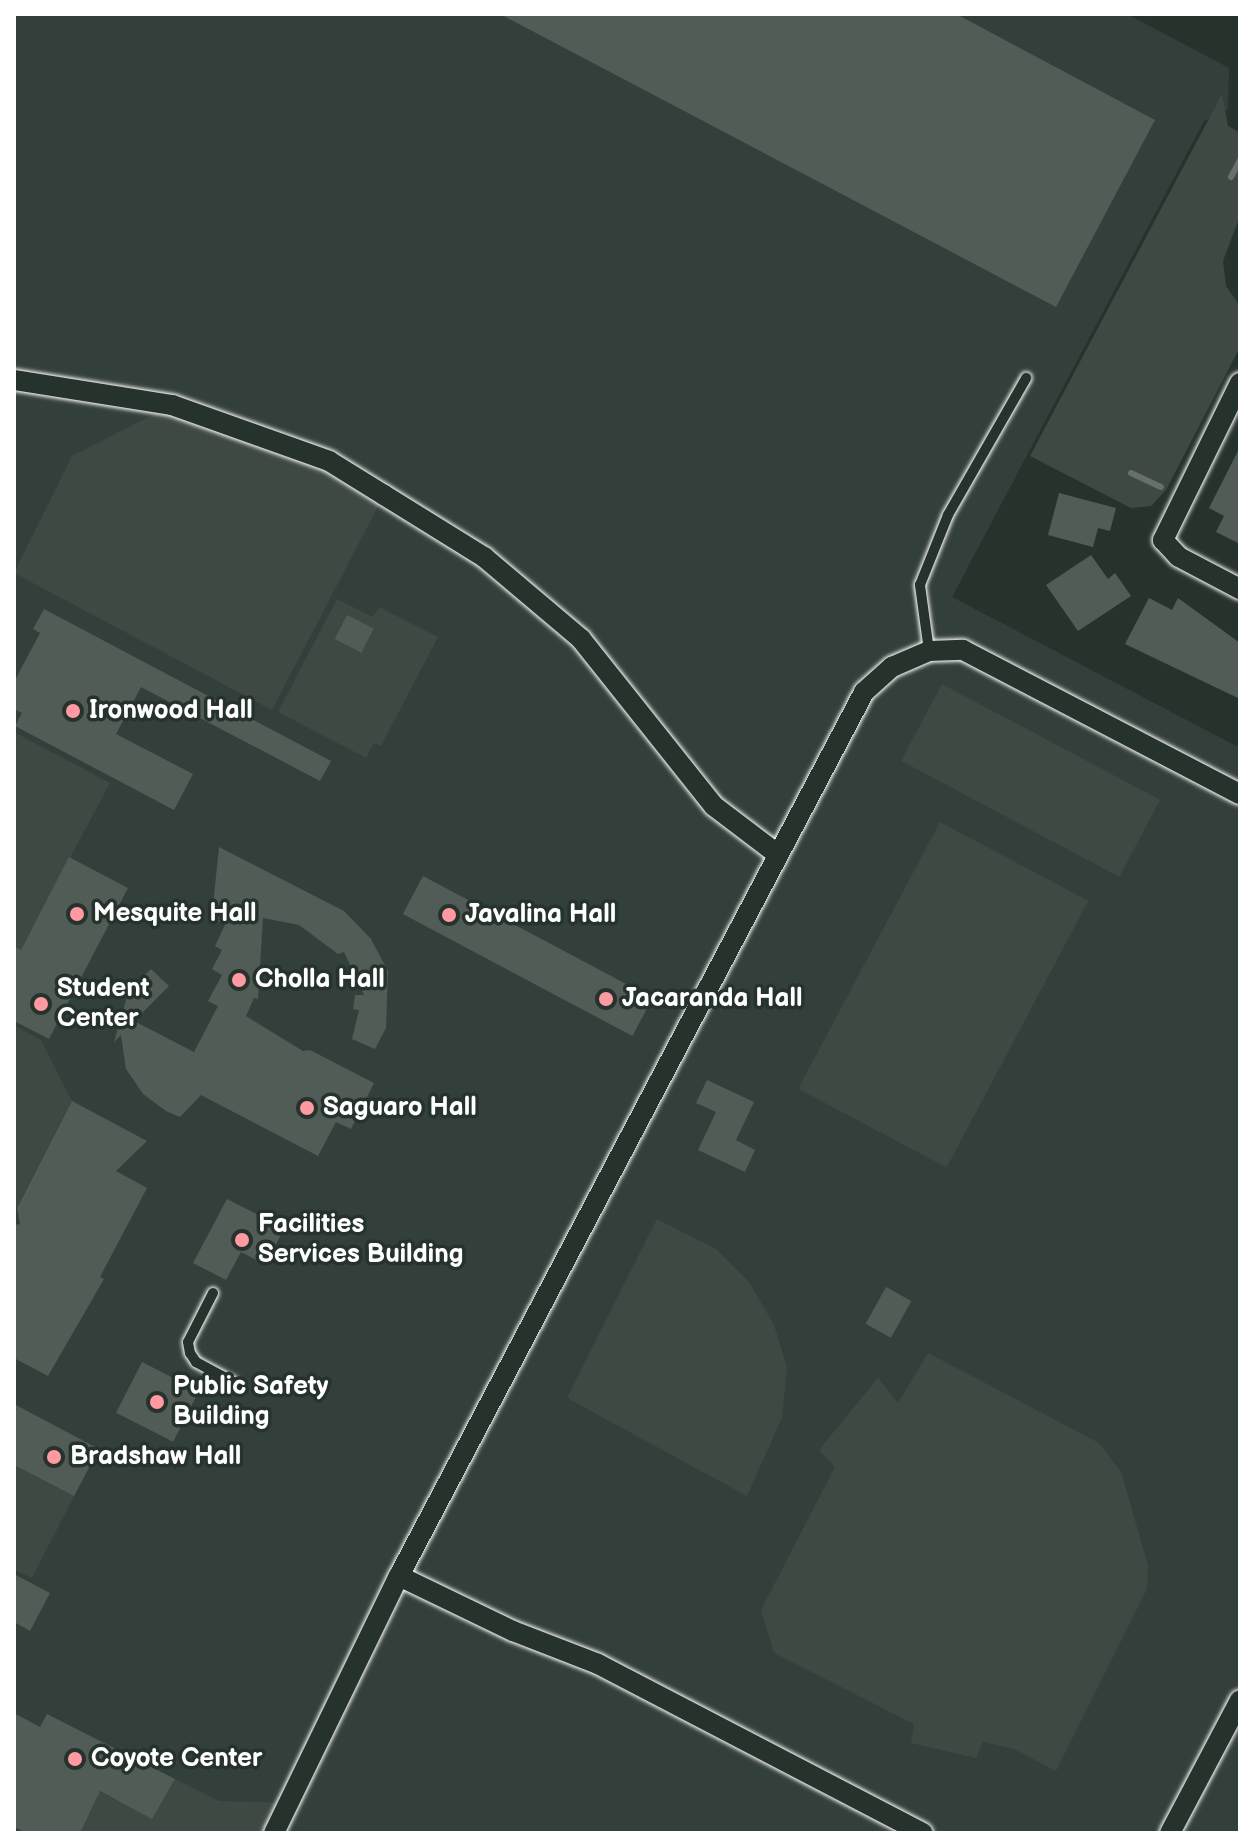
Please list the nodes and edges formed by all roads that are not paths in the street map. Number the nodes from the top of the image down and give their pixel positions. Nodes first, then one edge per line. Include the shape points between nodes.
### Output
1 (1026, 378) dead end
2 (14, 380) edge
3 (1240, 383) edge
4 (1240, 589) edge
5 (929, 651) junction
6 (1240, 794) edge
7 (776, 853) junction
8 (213, 1293) dead end
9 (233, 1382) dead end
10 (399, 1576) junction
11 (1240, 1700) edge
12 (274, 1833) edge
13 (923, 1833) edge
14 (1170, 1833) edge

1 - 5 lane via 948,515 920,585
2 - 7 street via 169,404 276,441 329,461 467,546 581,639 714,806
3 - 4 street via 1170,516 1163,540 1179,557
5 - 6 street via 963,650 985,658
5 - 7 street via 892,667 864,692
7 - 10 street
8 - 9 lane via 188,1342 190,1353 196,1362
10 - 12 street
10 - 13 street via 513,1631 598,1664
11 - 14 street

